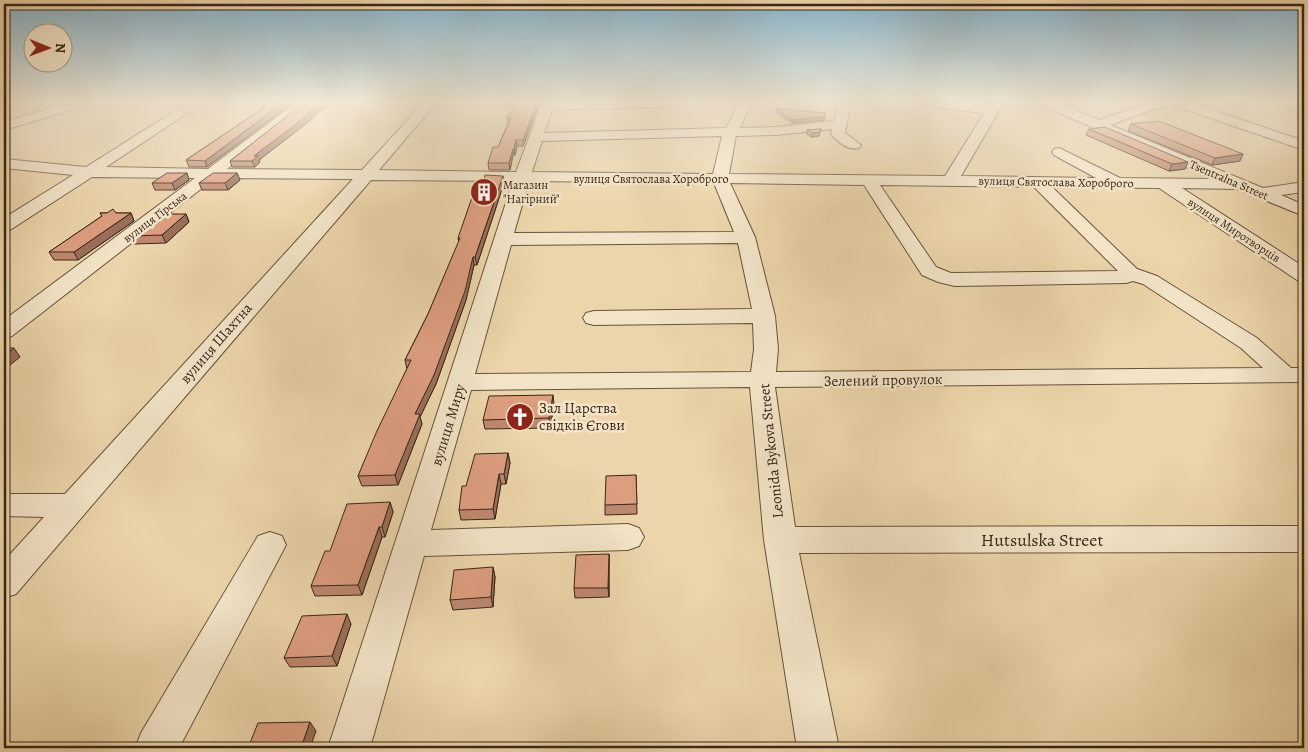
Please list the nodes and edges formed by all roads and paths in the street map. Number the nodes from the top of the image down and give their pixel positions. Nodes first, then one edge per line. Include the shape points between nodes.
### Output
1 (141, 137) edge
2 (260, 137) edge
3 (399, 137) edge
4 (536, 137) edge
5 (730, 137) edge
6 (842, 137) edge
7 (976, 137) edge
8 (1127, 137) edge
9 (1140, 137) edge
10 (1278, 137) edge
11 (854, 145) dead end
12 (1304, 146) edge
13 (1059, 152) dead end
14 (4, 163) edge
15 (91, 172) junction
16 (212, 174) junction
17 (365, 174) junction
18 (522, 178) junction
19 (720, 179) junction
20 (868, 180) junction
21 (950, 181) junction
22 (1039, 182) junction
23 (1118, 183) junction
24 (1164, 184) junction
25 (1238, 184) junction
26 (1304, 187) edge
27 (1266, 192) junction
28 (1304, 204) edge
29 (1304, 211) edge
30 (4, 226) edge
31 (746, 238) junction
32 (504, 240) junction
33 (1130, 274) junction
34 (1304, 276) edge
35 (764, 316) junction
36 (594, 318) dead end
37 (4, 331) edge
38 (1294, 375) edge
39 (762, 381) junction
40 (461, 382) junction
41 (4, 505) edge
42 (73, 506) junction
43 (628, 537) dead end
44 (1304, 539) edge
45 (780, 540) junction
46 (412, 543) junction
47 (270, 545) dead end
48 (4, 584) edge
49 (156, 748) edge
50 (349, 748) edge
51 (818, 748) edge

1 - 15 street via 98,164
2 - 16 street, вулиця Гірська
3 - 17 street, вулиця Шахтна
4 - 18 street, вулиця Миру
5 - 19 street
6 - 11 street
7 - 21 street
8 - 25 street, Tsentralna Street
9 - 27 street
10 - 12 street
13 - 23 street
14 - 15 street, вулиця Святослава Хороброго
15 - 16 street, вулиця Святослава Хороброго
15 - 30 street
16 - 17 street, вулиця Святослава Хороброго
16 - 37 street, вулиця Гірська
17 - 18 street, вулиця Святослава Хороброго
17 - 42 street, вулиця Шахтна
18 - 19 street, вулиця Святослава Хороброго
18 - 32 street, вулиця Миру
19 - 20 street, вулиця Святослава Хороброго
19 - 31 street, Leonida Bykova Street
20 - 21 street, вулиця Святослава Хороброго
20 - 33 street via 929,271 945,278 1126,277
21 - 22 street, вулиця Святослава Хороброго
22 - 23 street, вулиця Святослава Хороброго
22 - 33 street
23 - 24 street, вулиця Святослава Хороброго
24 - 25 street, вулиця Святослава Хороброго
24 - 34 street, вулиця Миротворців
25 - 27 street, Tsentralna Street
26 - 27 street
27 - 28 street
27 - 29 street, Tsentralna Street
31 - 32 street
31 - 35 street, Leonida Bykova Street
32 - 40 street, вулиця Миру
33 - 38 street via 1150,280 1174,294
35 - 36 street
35 - 39 street, Leonida Bykova Street via 766,349
38 - 39 street, Зелений провулок
39 - 40 street, Зелений провулок
39 - 45 street, Leonida Bykova Street
40 - 46 street, вулиця Миру
41 - 42 street
42 - 48 street, вулиця Шахтна
43 - 46 street
44 - 45 street, Hutsulska Street
45 - 51 street, Leonida Bykova Street
46 - 50 street, вулиця Миру
47 - 49 street

